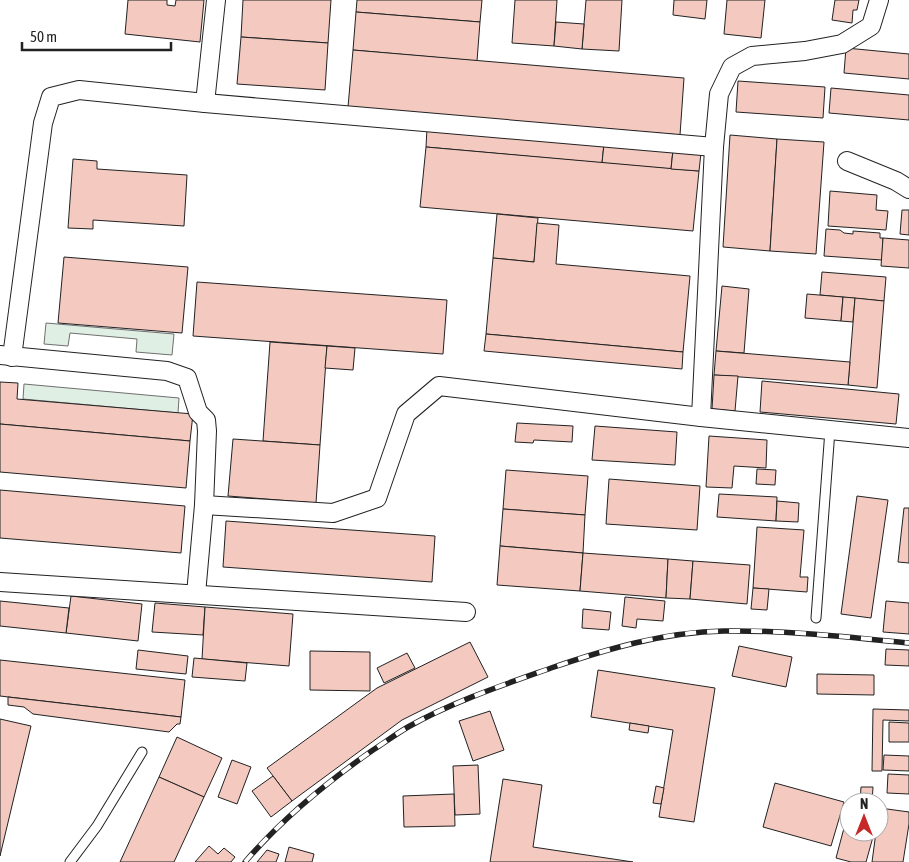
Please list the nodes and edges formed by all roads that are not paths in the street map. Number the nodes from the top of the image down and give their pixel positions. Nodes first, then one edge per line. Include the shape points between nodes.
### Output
1 (216, 0) edge
2 (879, 0) edge
3 (206, 103) junction
4 (714, 147) junction
5 (847, 161) dead end
6 (909, 190) edge
7 (6, 356) edge
8 (701, 416) junction
9 (830, 430) junction
10 (909, 438) edge
11 (204, 505) junction
12 (0, 582) edge
13 (196, 594) junction
14 (466, 612) dead end
15 (816, 618) dead end
16 (142, 752) dead end
17 (70, 862) edge

1 - 3 street
2 - 4 street via 871,26 842,44 752,56 732,67 719,94
3 - 4 street
3 - 7 street via 79,90 51,97 43,123
4 - 8 street
5 - 6 street via 896,181
7 - 11 street via 168,371 187,378 198,412 206,420
8 - 9 street
8 - 11 street via 439,386 406,414 377,498 333,513
9 - 10 street
9 - 15 lane
11 - 13 street
12 - 13 street
13 - 14 street
16 - 17 lane via 98,826

